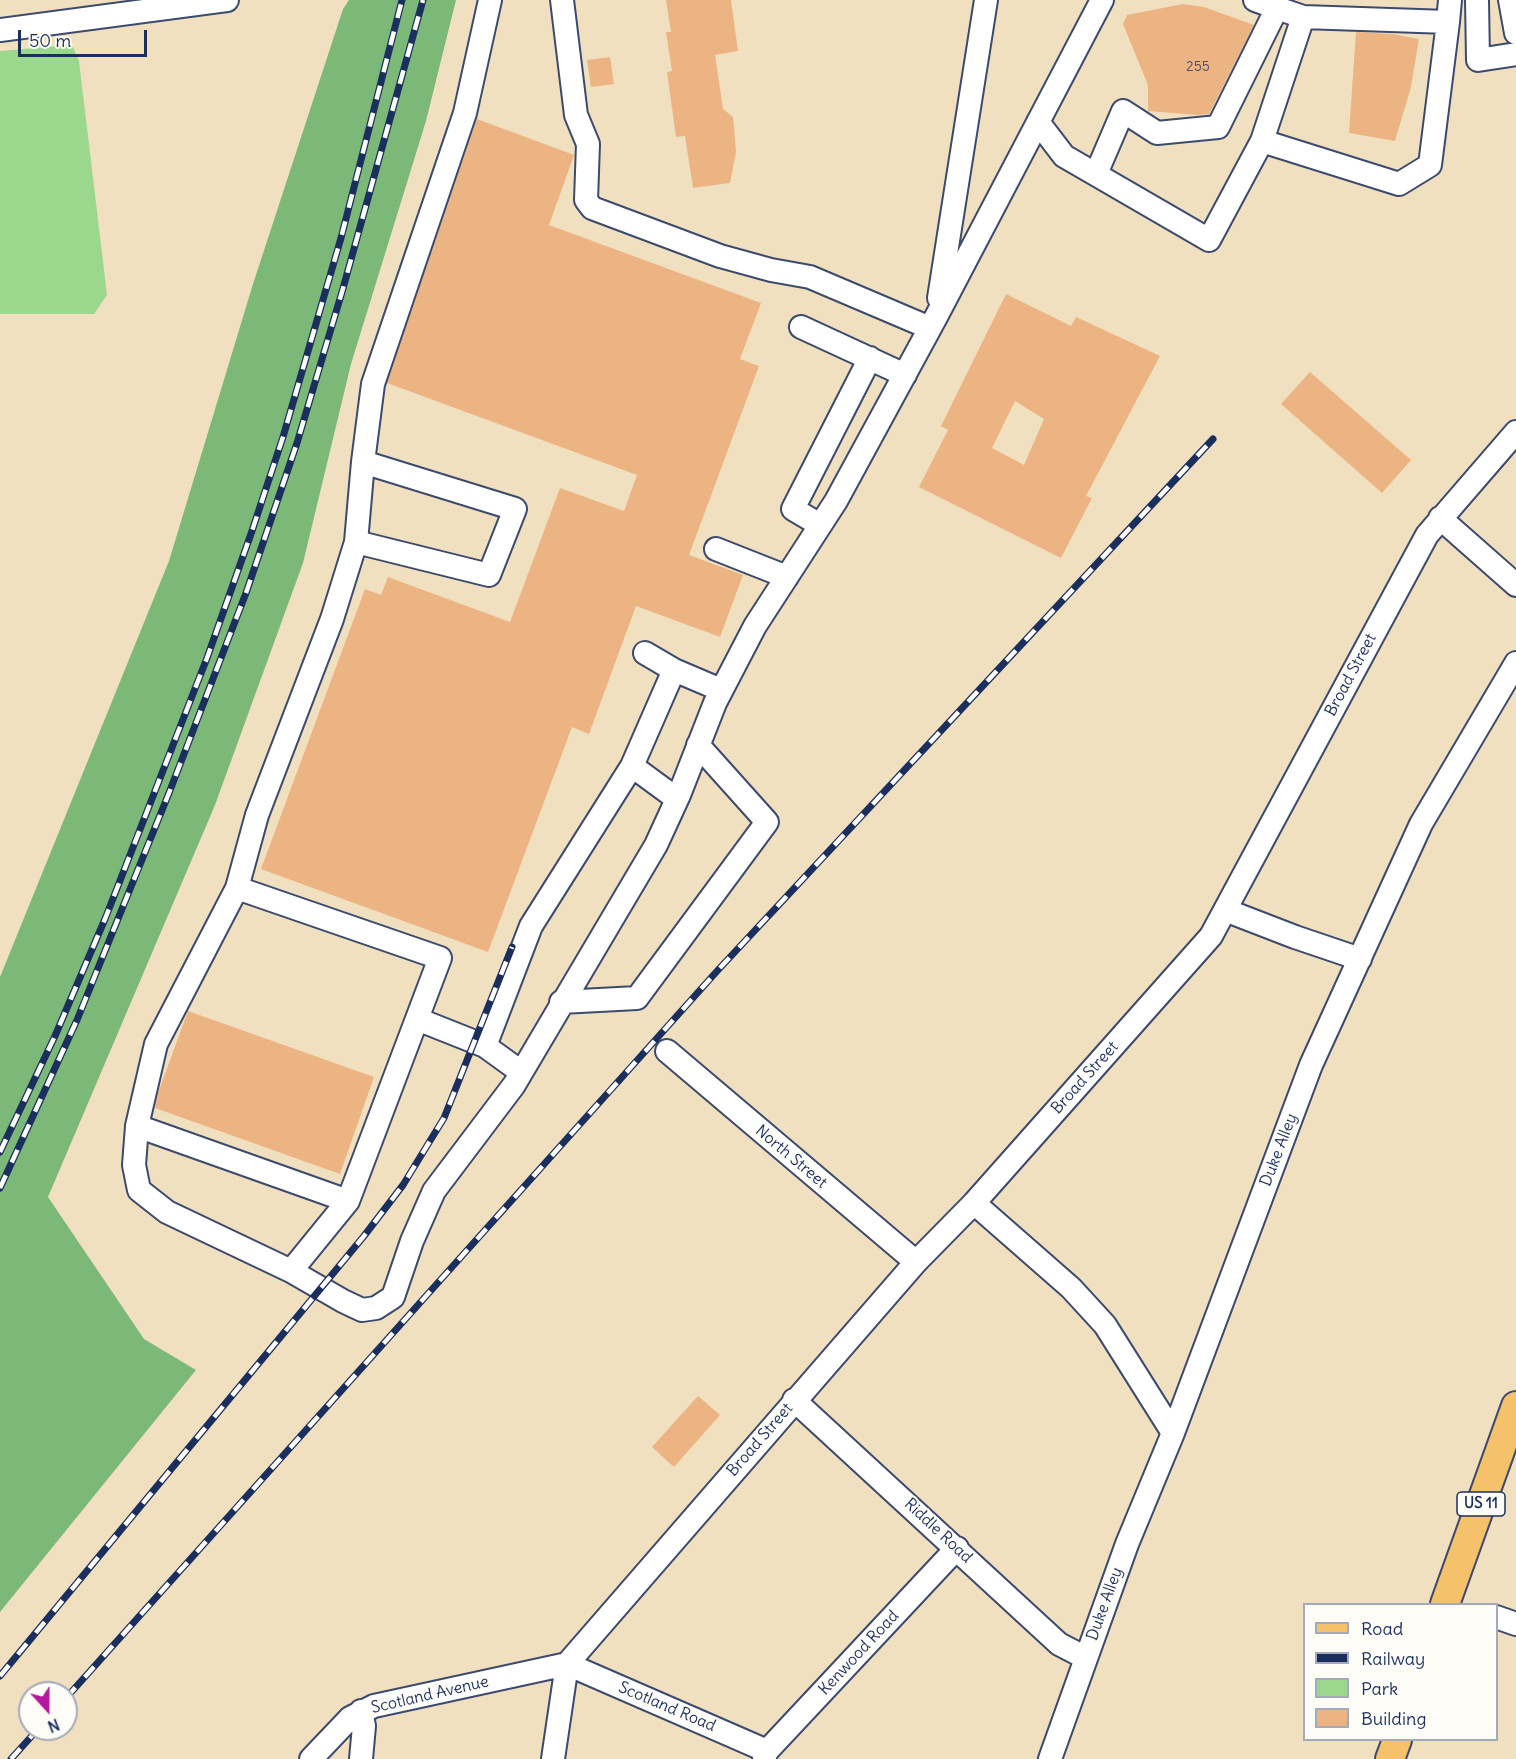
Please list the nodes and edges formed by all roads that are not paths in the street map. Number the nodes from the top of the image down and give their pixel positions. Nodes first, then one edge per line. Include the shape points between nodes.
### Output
1 (227, 0) edge
2 (490, 0) edge
3 (562, 0) edge
4 (986, 0) edge
5 (1102, 0) edge
6 (1255, 0) edge
7 (1477, 0) edge
8 (1510, 0) edge
9 (1277, 4) edge
10 (1449, 11) edge
11 (1303, 17) junction
12 (0, 30) edge
13 (1516, 33) edge
14 (1516, 54) edge
15 (1478, 60) junction
16 (1442, 68) junction
17 (1038, 122) junction
18 (1262, 141) junction
19 (1096, 174) junction
20 (933, 323) junction
21 (801, 327) dead end
22 (870, 358) junction
23 (905, 375) junction
24 (1516, 432) edge
25 (363, 462) junction
26 (1440, 518) junction
27 (820, 525) junction
28 (356, 542) junction
29 (716, 549) dead end
30 (787, 577) junction
31 (1516, 585) edge
32 (645, 653) dead end
33 (1516, 663) edge
34 (674, 670) junction
35 (721, 690) junction
36 (698, 745) junction
37 (632, 766) junction
38 (676, 799) junction
39 (237, 888) junction
40 (1225, 910) junction
41 (1360, 959) junction
42 (561, 1002) junction
43 (417, 1019) junction
44 (485, 1046) junction
45 (667, 1051) dead end
46 (521, 1072) junction
47 (137, 1126) junction
48 (348, 1200) junction
49 (974, 1203) junction
50 (916, 1262) junction
51 (291, 1271) junction
52 (794, 1400) junction
53 (1516, 1406) edge
54 (1173, 1433) junction
55 (957, 1548) junction
56 (1449, 1603) edge
57 (1498, 1617) edge
58 (1516, 1624) edge
59 (1086, 1658) junction
60 (567, 1664) junction
61 (361, 1711) junction
62 (1397, 1741) edge
63 (766, 1755) edge
64 (311, 1759) edge
65 (361, 1759) edge
66 (553, 1759) edge
67 (1050, 1759) edge
68 (1390, 1759) edge

1 - 12 street
2 - 25 street via 465,113 373,384
3 - 20 street via 576,115 588,144 586,200 592,208 720,256 810,277
4 - 20 street
5 - 17 street
6 - 9 street
7 - 15 street
8 - 13 street
9 - 11 street
9 - 19 street via 1218,127 1157,133 1123,111
10 - 11 street
10 - 16 street
11 - 18 street
14 - 15 street
15 - 16 street
16 - 18 street via 1430,165 1399,184
17 - 19 street via 1064,156
17 - 20 street
18 - 19 street via 1209,240
20 - 23 street
21 - 22 street
22 - 23 street
22 - 27 street via 793,509
23 - 27 street
24 - 26 street, Broad Street
25 - 28 street
25 - 28 street via 514,509 489,575
26 - 31 street
26 - 40 street, Broad Street via 1427,535
27 - 30 street
28 - 39 street via 332,619 257,815
29 - 30 street
30 - 35 street via 754,626
32 - 34 street
33 - 41 street, Duke Alley via 1421,824
34 - 35 street
34 - 37 street
35 - 36 street
36 - 38 street
36 - 42 street via 766,822 638,998
37 - 38 street
37 - 44 street via 531,926
38 - 42 street via 656,845
39 - 43 street via 440,958
39 - 47 street via 156,1044
40 - 41 street
40 - 49 street, Broad Street via 1211,936
41 - 54 street, Duke Alley via 1311,1065
42 - 46 street
43 - 44 street
43 - 48 street
44 - 46 street
45 - 50 street, North Street
46 - 51 street via 434,1191 393,1297 376,1308 362,1310
47 - 48 street
47 - 51 street via 134,1165 139,1190 167,1212
48 - 51 street
49 - 50 street, Broad Street
49 - 54 street via 1071,1288 1106,1325
50 - 52 street, Broad Street
52 - 55 street, Riddle Road
52 - 60 street, Broad Street
53 - 56 main road, US 11
54 - 59 street, Duke Alley
55 - 59 street, Riddle Road via 1059,1644
55 - 63 street, Kenwood Road
57 - 58 street
59 - 67 street, Duke Alley
60 - 61 street, Scotland Avenue
60 - 63 street, Scotland Road
60 - 66 street
61 - 64 street, Scotland Avenue
61 - 65 street
62 - 68 main road

